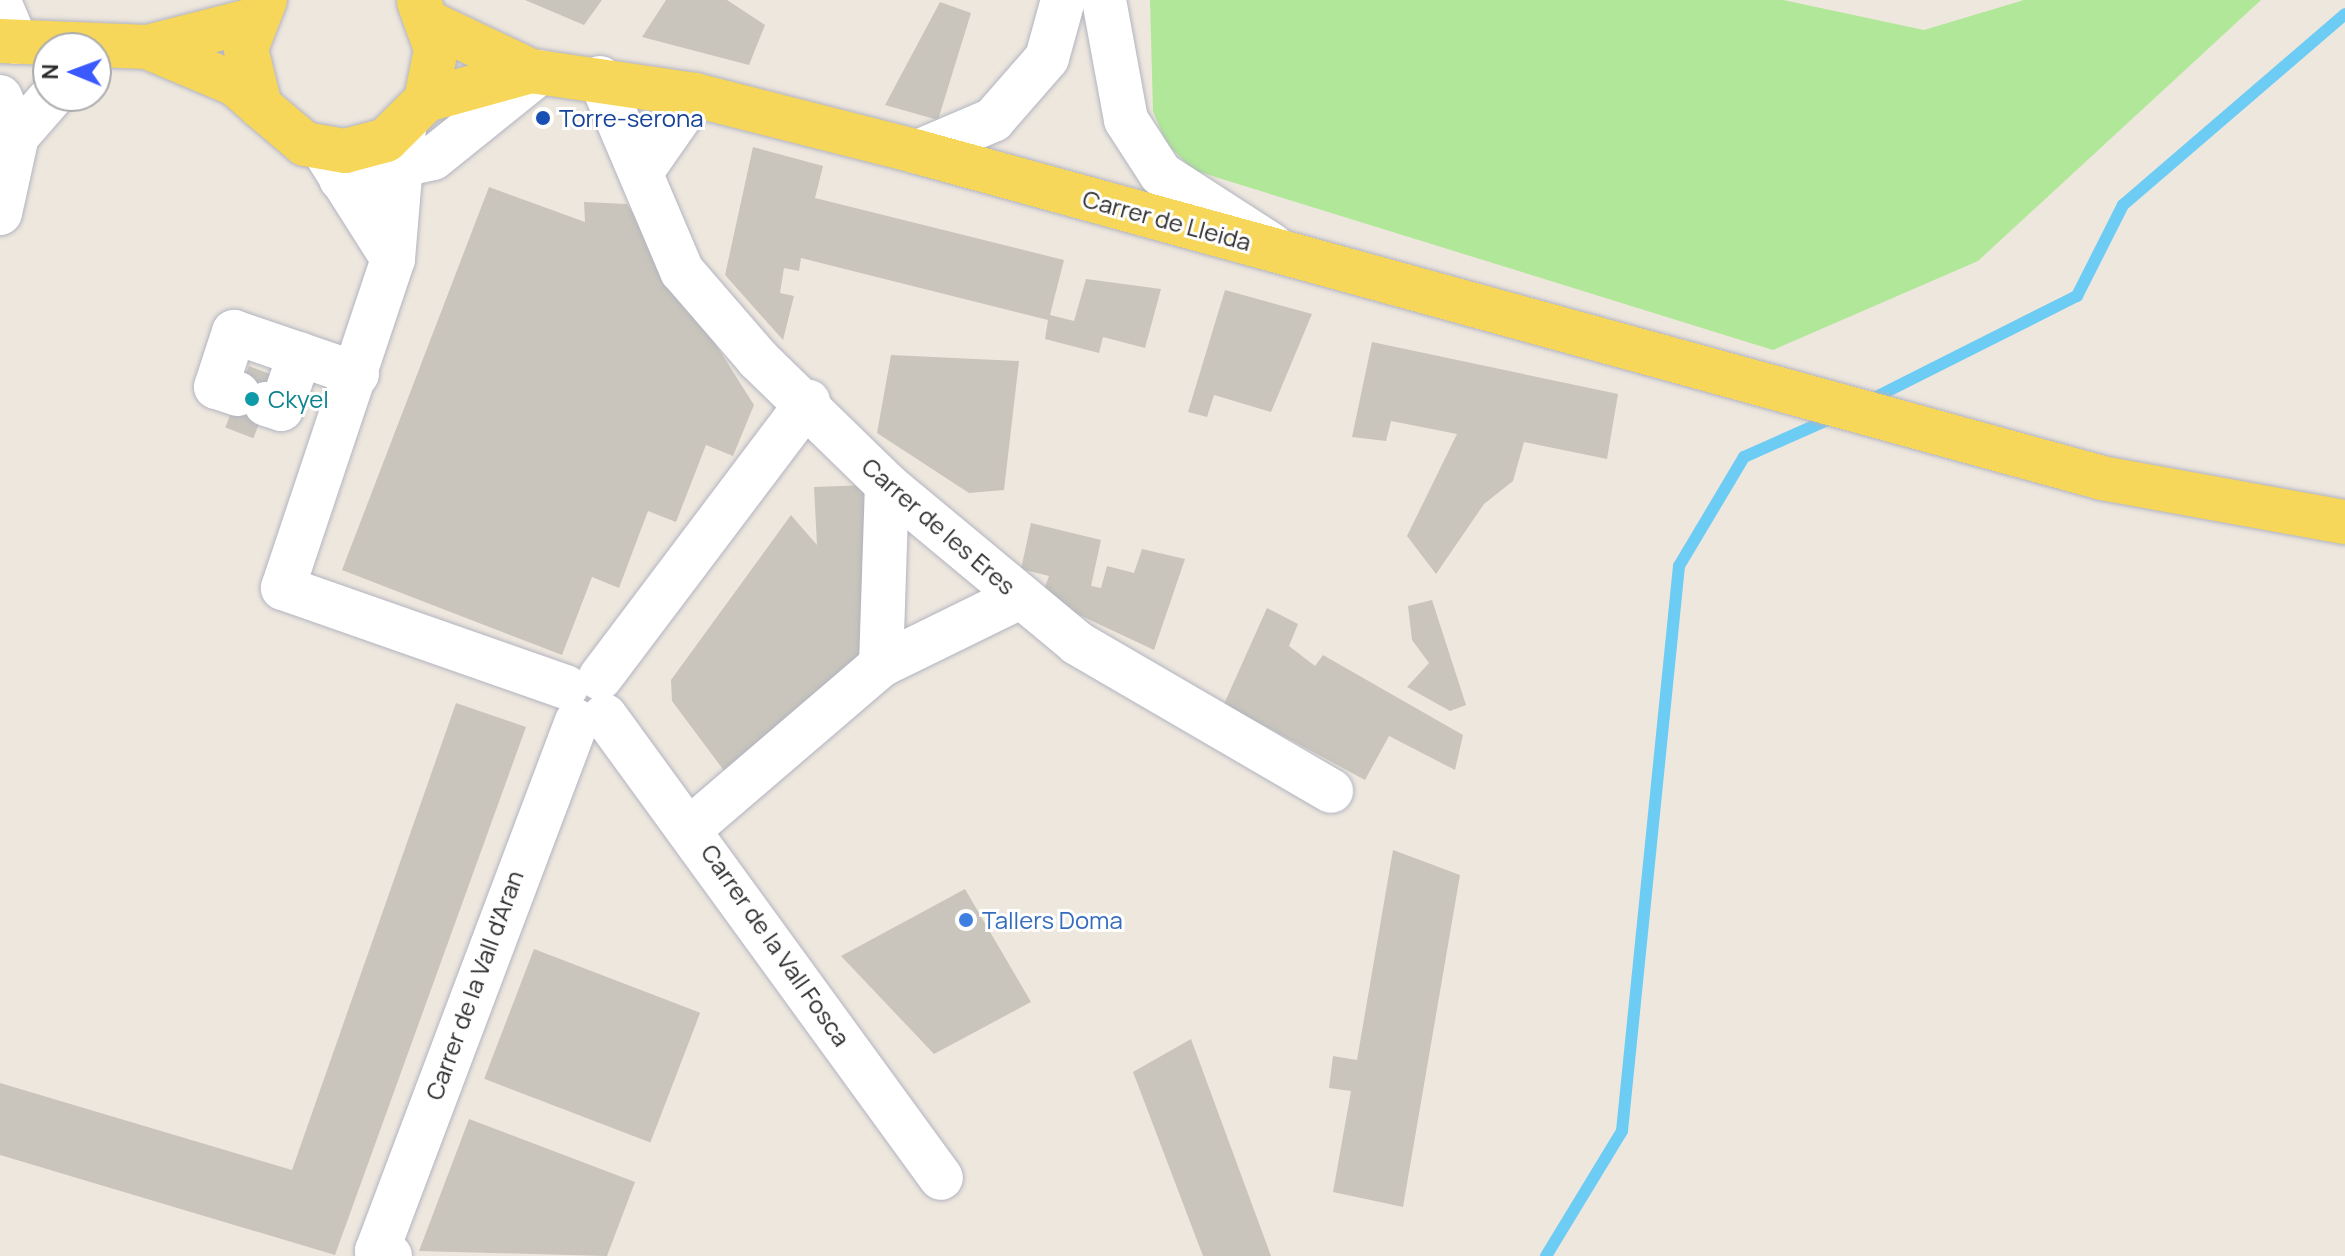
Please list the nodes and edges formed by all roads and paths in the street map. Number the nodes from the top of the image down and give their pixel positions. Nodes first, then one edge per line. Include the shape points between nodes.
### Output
1 (1063, 0) edge
2 (1104, 0) edge
3 (259, 10) edge
4 (424, 12) edge
5 (5, 29) edge
6 (32, 34) edge
7 (112, 46) edge
8 (147, 47) junction
9 (536, 72) junction
10 (600, 78) junction
11 (695, 95) junction
12 (32, 105) edge
13 (260, 106) junction
14 (9, 116) edge
15 (410, 131) junction
16 (918, 152) junction
17 (332, 164) junction
18 (644, 168) junction
19 (0, 213) edge
20 (1279, 251) junction
21 (393, 259) junction
22 (300, 354) junction
23 (357, 374) junction
24 (808, 402) junction
25 (887, 485) junction
26 (2345, 522) edge
27 (1020, 597) junction
28 (881, 665) junction
29 (587, 701) junction
30 (1331, 791) dead end
31 (692, 827) junction
32 (941, 1178) dead end
33 (383, 1254) edge

1 - 16 street via 1047,58 993,120
2 - 20 street via 1126,120 1161,174
3 - 8 main road
3 - 13 main road via 247,64
4 - 9 main road, Carrer de Lleida
4 - 15 main road via 436,49
5 - 6 main road
7 - 8 main road
8 - 13 main road via 235,84
9 - 10 main road, Carrer de Lleida
9 - 15 main road, Carrer de Lleida
9 - 15 street via 433,158
10 - 11 main road, Carrer de Lleida
10 - 18 street, Carrer de les Eres
11 - 16 main road, Carrer de Lleida
11 - 18 street
12 - 14 street
13 - 17 main road via 287,134
14 - 19 street
15 - 17 main road, Carrer de Lleida
15 - 21 street
16 - 20 main road, Carrer de Lleida
17 - 21 street
18 - 24 street, Carrer de les Eres via 647,193 682,271 712,314
20 - 26 main road, Carrer de Lleida via 2102,478
21 - 23 street
22 - 22 street via 234,332 216,387 281,409
22 - 23 street
23 - 29 street via 283,588
24 - 25 street, Carrer de les Eres
24 - 29 street, Carrer de la Vall d'Aran
25 - 27 street, Carrer de les Eres
25 - 28 street
27 - 28 street
27 - 30 street, Carrer de les Eres via 1077,643
28 - 31 street
29 - 31 street, Carrer de la Vall Fosca
29 - 33 street, Carrer de la Vall d'Aran
31 - 32 street, Carrer de la Vall Fosca

